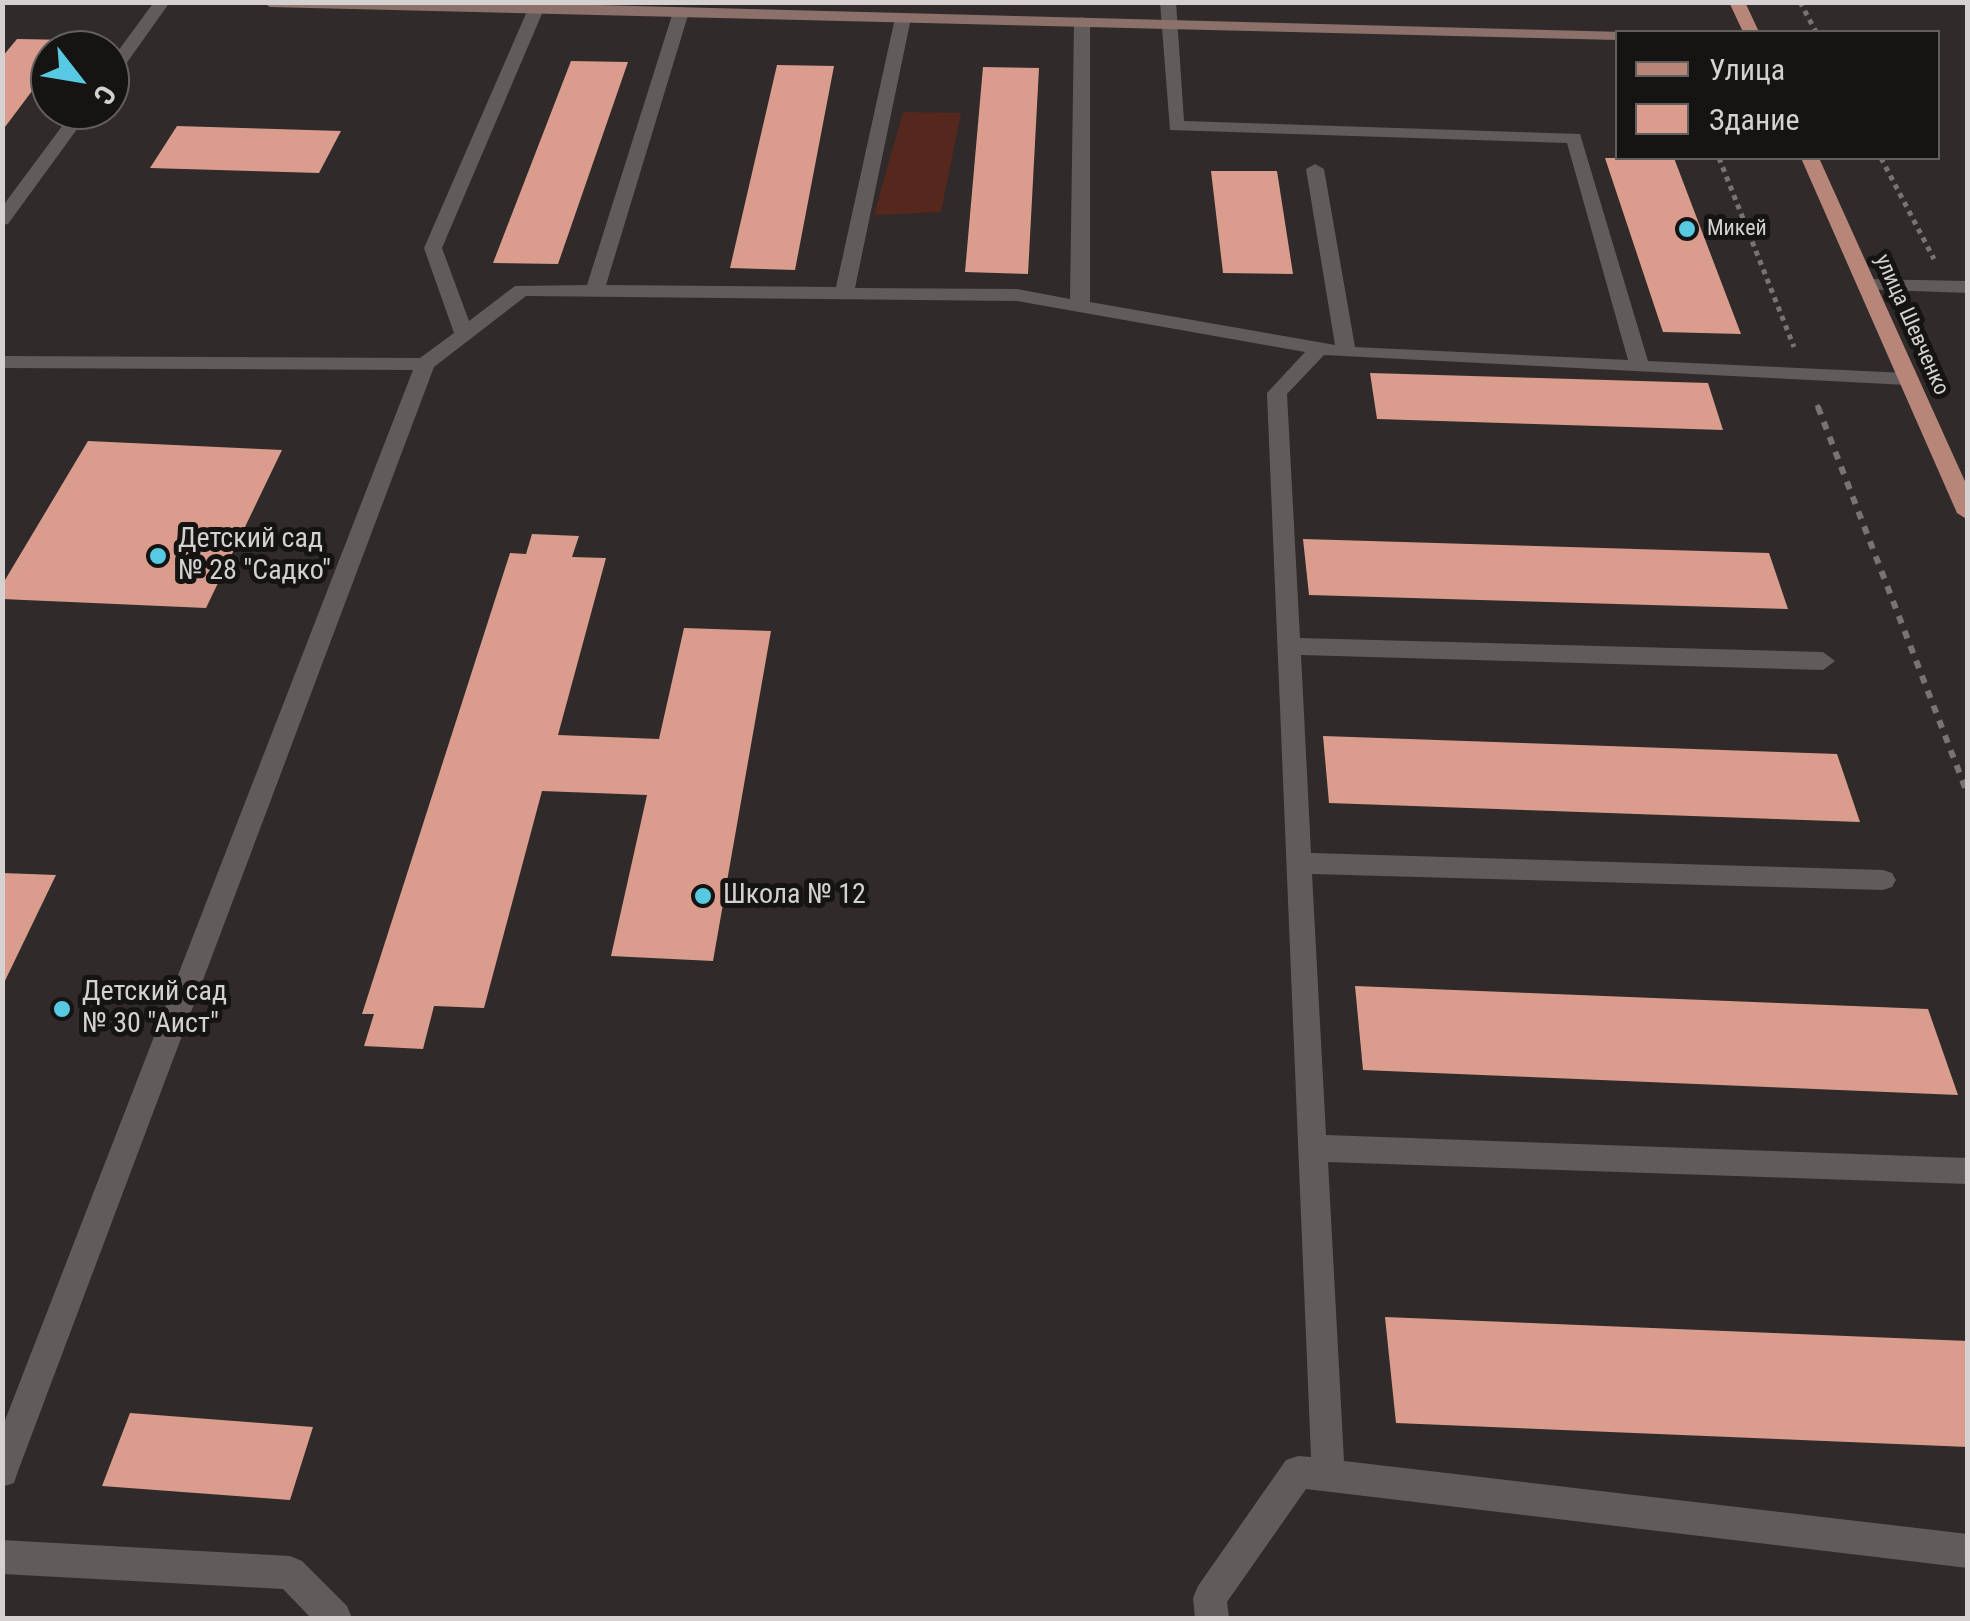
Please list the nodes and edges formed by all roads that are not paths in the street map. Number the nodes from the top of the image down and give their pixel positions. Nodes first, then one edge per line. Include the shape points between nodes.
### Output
1 (162, 2) edge
2 (270, 2) edge
3 (1168, 2) edge
4 (1736, 2) edge
5 (536, 9) junction
6 (681, 12) junction
7 (904, 18) junction
8 (1082, 22) junction
9 (1170, 24) junction
10 (1750, 30) edge
11 (1615, 35) edge
12 (130, 46) edge
13 (68, 130) edge
14 (1811, 160) edge
15 (1315, 169) dead end
16 (2, 220) edge
17 (1865, 285) junction
18 (1958, 287) edge
19 (595, 291) junction
20 (844, 294) junction
21 (1080, 306) junction
22 (464, 334) junction
23 (1319, 348) junction
24 (1346, 354) junction
25 (2, 362) edge
26 (425, 364) junction
27 (1640, 367) junction
28 (1907, 379) junction
29 (1968, 513) edge
30 (1289, 646) junction
31 (1823, 660) dead end
32 (1298, 863) junction
33 (1883, 880) dead end
34 (1312, 1148) junction
35 (1968, 1171) edge
36 (2, 1471) edge
37 (1328, 1476) junction
38 (1968, 1552) edge
39 (2, 1557) edge
40 (335, 1618) edge
41 (1212, 1618) edge

1 - 12 street
2 - 5 main road
3 - 9 street
4 - 10 main road
5 - 6 main road
5 - 22 street via 433,248
6 - 7 main road
6 - 19 street
7 - 8 main road
7 - 20 street
8 - 9 main road
8 - 21 street
9 - 11 main road
9 - 27 street via 1176,126 1574,138
13 - 16 street
14 - 17 main road, улица Шевченко
15 - 24 street
17 - 18 street
17 - 28 main road, улица Шевченко
19 - 20 street
19 - 22 street via 522,290
20 - 21 street via 1017,295
21 - 23 street
22 - 26 street
23 - 24 street
23 - 30 street via 1277,393
24 - 27 street
25 - 26 street
26 - 36 street
27 - 28 street
28 - 29 main road, улица Шевченко
30 - 31 street
30 - 32 street
32 - 33 street
32 - 34 street
34 - 35 street
34 - 37 street
37 - 38 street
37 - 41 street via 1298,1472 1210,1598
39 - 40 street via 290,1573

